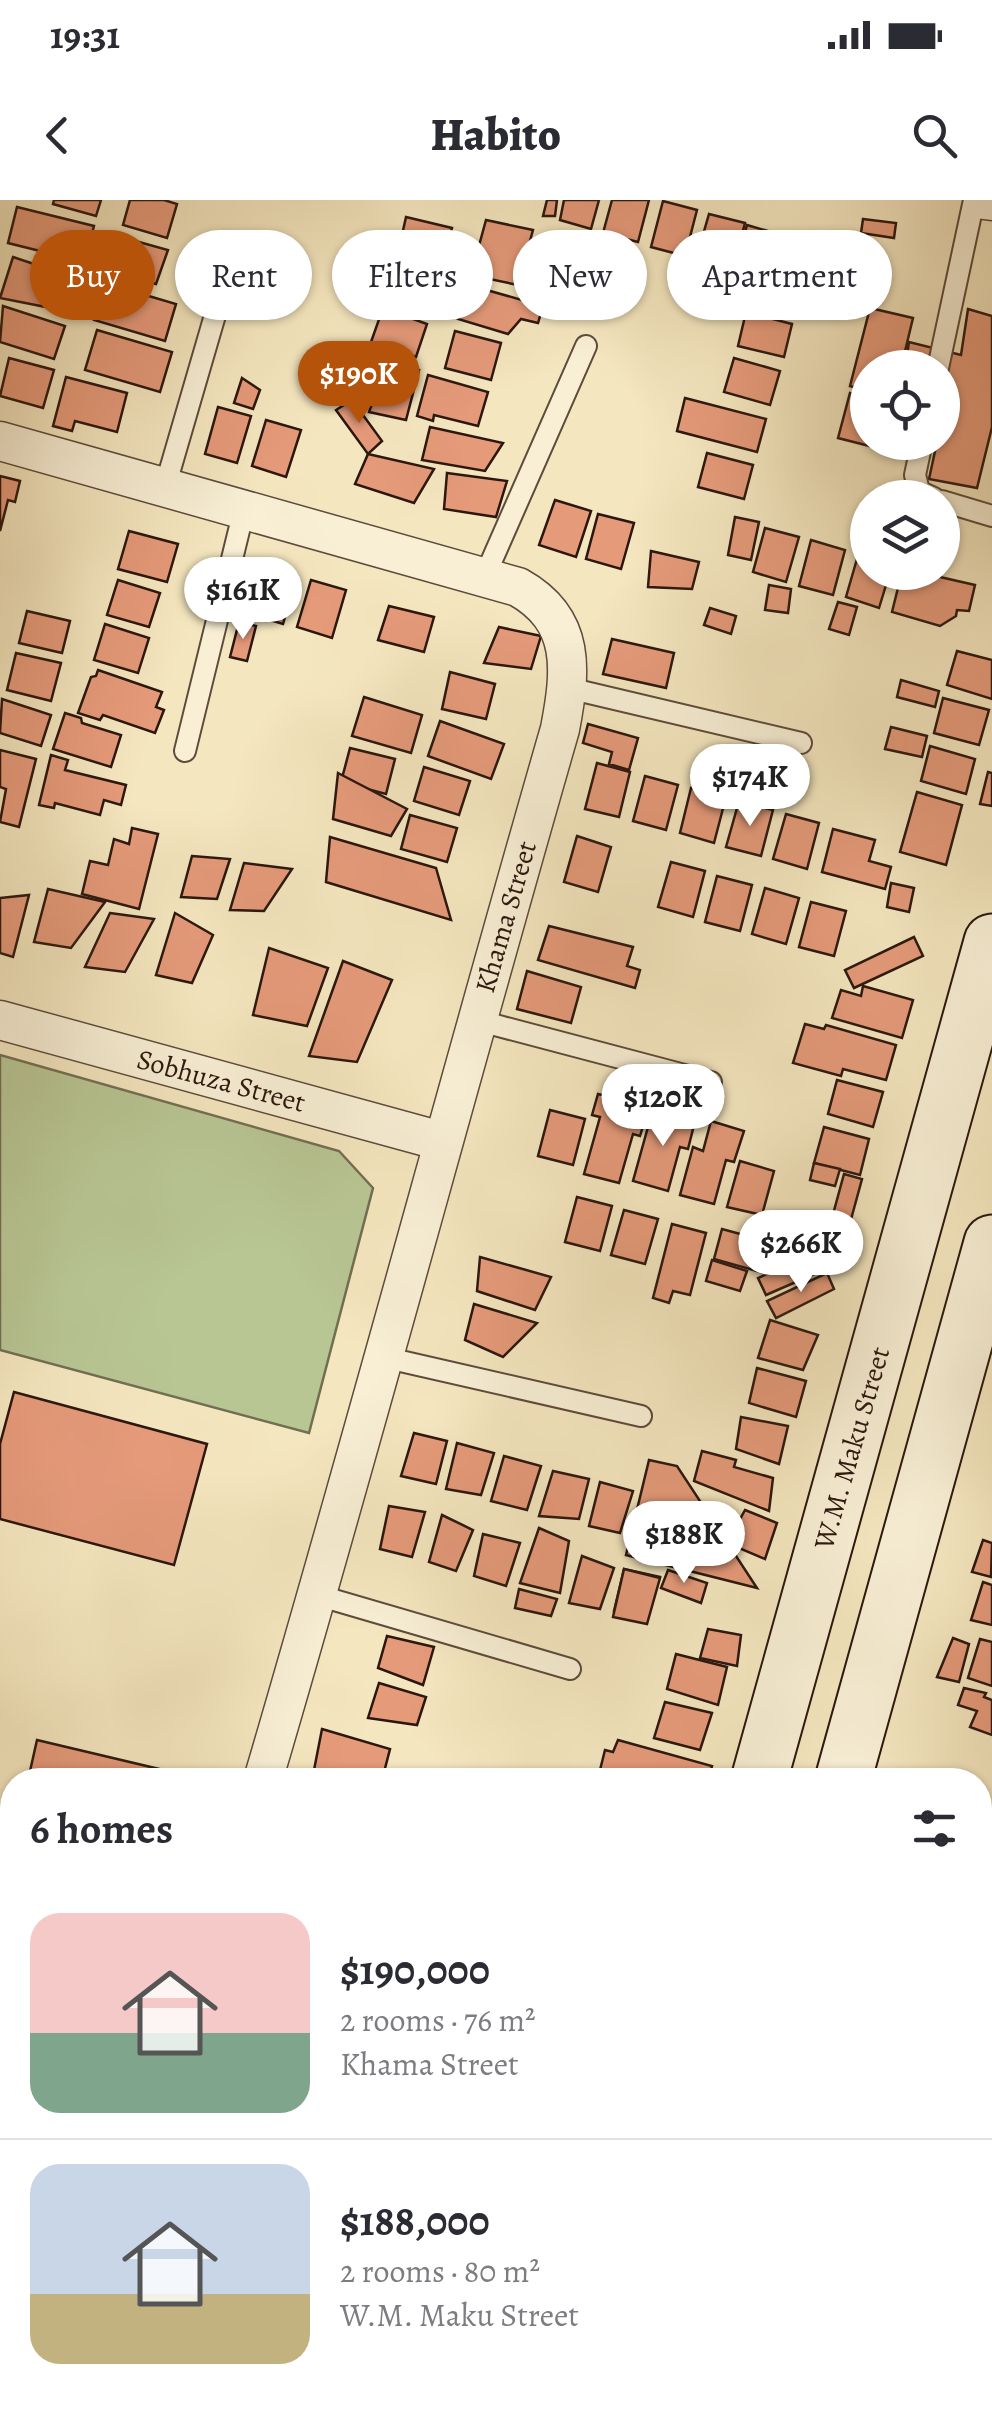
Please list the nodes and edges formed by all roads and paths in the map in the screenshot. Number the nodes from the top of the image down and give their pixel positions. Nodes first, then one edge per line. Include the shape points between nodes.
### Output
1 (974, 200) edge
2 (984, 200) edge
3 (992, 202) edge
4 (214, 320) edge
5 (586, 346) dead end
6 (942, 350) edge
7 (0, 441) edge
8 (165, 487) junction
9 (960, 506) edge
10 (244, 510) junction
11 (992, 516) edge
12 (484, 578) junction
13 (568, 688) junction
14 (801, 743) dead end
15 (185, 751) dead end
16 (992, 942) edge
17 (0, 1020) edge
18 (476, 1020) junction
19 (711, 1082) dead end
20 (441, 1142) junction
21 (992, 1244) edge
22 (383, 1357) junction
23 (641, 1416) dead end
24 (318, 1594) junction
25 (570, 1669) dead end
26 (266, 1768) edge
27 (762, 1768) edge
28 (846, 1768) edge

1 - 6 lane
2 - 3 street
4 - 8 lane
5 - 12 lane
7 - 8 street, Khama Street
8 - 10 street, Khama Street
9 - 11 lane
10 - 12 street, Khama Street
10 - 15 lane
12 - 13 street, Khama Street via 537,598 562,638
13 - 14 lane
13 - 18 street, Khama Street
16 - 27 street, W.M. Maku Street
17 - 20 street, Sobhuza Street
18 - 19 lane
18 - 20 street, Khama Street
20 - 22 street, Khama Street
21 - 28 street
22 - 23 lane
22 - 24 street, Khama Street
24 - 25 lane
24 - 26 street, Khama Street

